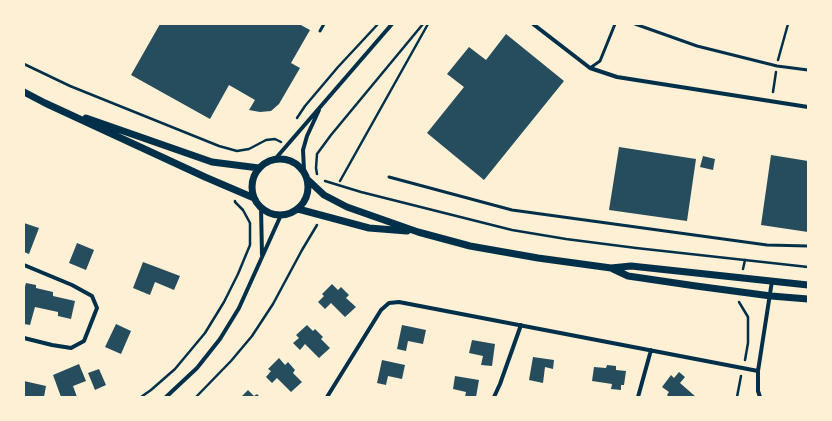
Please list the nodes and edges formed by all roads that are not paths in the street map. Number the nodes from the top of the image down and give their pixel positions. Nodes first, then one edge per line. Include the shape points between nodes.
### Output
1 (324, 24) edge
2 (392, 24) edge
3 (533, 24) edge
4 (615, 24) edge
5 (635, 24) edge
6 (320, 31) dead end
7 (590, 68) junction
8 (808, 70) edge
9 (24, 92) edge
10 (44, 103) junction
11 (322, 104) junction
12 (808, 107) edge
13 (276, 158) junction
14 (259, 168) junction
15 (304, 170) junction
16 (390, 177) dead end
17 (308, 180) junction
18 (254, 198) junction
19 (261, 207) junction
20 (298, 209) junction
21 (281, 215) junction
22 (418, 232) junction
23 (808, 246) edge
24 (262, 257) junction
25 (24, 265) edge
26 (611, 268) junction
27 (772, 281) junction
28 (808, 285) edge
29 (770, 296) junction
30 (808, 299) edge
31 (521, 325) junction
32 (24, 338) edge
33 (651, 350) junction
34 (758, 371) junction
35 (166, 397) edge
36 (327, 397) edge
37 (494, 397) edge
38 (638, 397) edge
39 (760, 397) edge

1 - 6 lane
2 - 11 street
3 - 7 street
4 - 7 lane via 600,61
5 - 8 lane via 697,46 777,66
7 - 12 street via 617,77
9 - 10 street
10 - 14 street via 212,162
10 - 18 street
11 - 13 street
11 - 15 street via 303,150
13 - 14 street
13 - 15 street via 287,159
14 - 18 street via 253,179
15 - 17 street
16 - 23 lane via 512,210 767,245
17 - 20 street via 306,200
17 - 22 street via 324,195 347,208
18 - 19 street
19 - 21 street
19 - 24 street
20 - 21 street
20 - 22 street via 370,228
21 - 24 street
22 - 26 street via 470,246
24 - 35 street via 239,308 220,339 197,368
25 - 32 street via 92,296 97,308 84,341 71,348
26 - 27 street via 630,266
26 - 29 street via 628,276
27 - 28 street
27 - 29 street
29 - 30 street
29 - 34 street
31 - 33 street
31 - 36 street via 399,302 389,303 381,310
31 - 37 street
33 - 34 street
33 - 38 street
34 - 39 street

